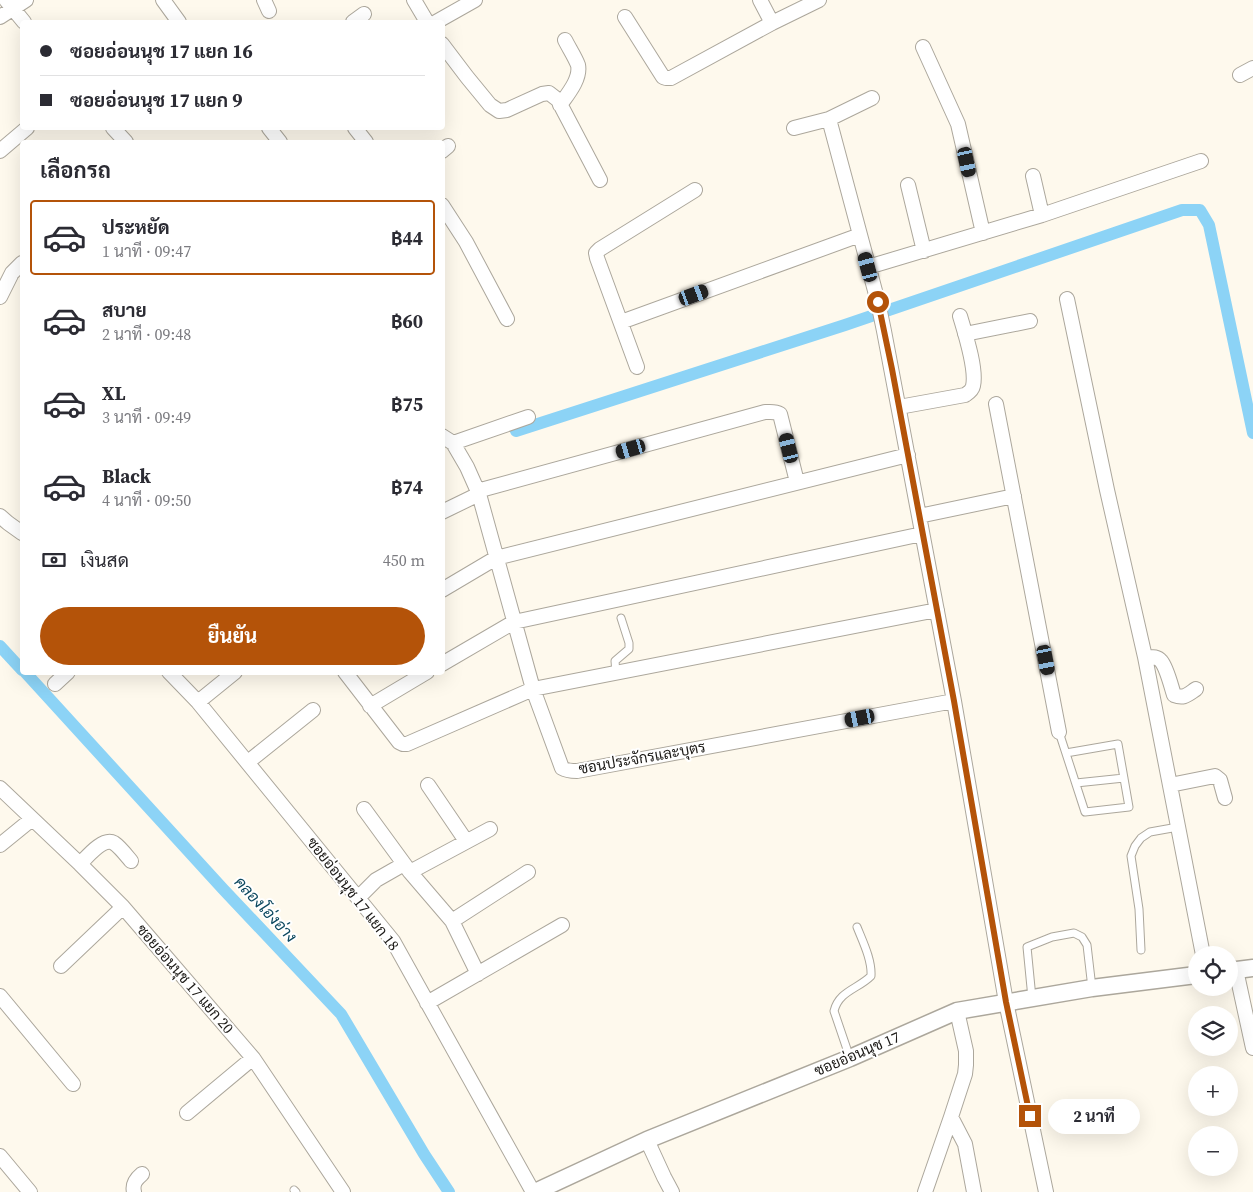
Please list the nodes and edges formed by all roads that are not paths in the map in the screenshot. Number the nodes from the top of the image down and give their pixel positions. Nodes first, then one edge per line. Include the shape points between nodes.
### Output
1 (26, 0) edge
2 (163, 0) edge
3 (414, 0) edge
4 (475, 0) edge
5 (760, 0) edge
6 (819, 0) edge
7 (9, 4) edge
8 (0, 17) edge
9 (625, 17) dead end
10 (22, 20) edge
11 (178, 20) edge
12 (426, 20) edge
13 (440, 20) edge
14 (772, 23) junction
15 (565, 40) dead end
16 (923, 47) dead end
17 (445, 48) edge
18 (1253, 68) edge
19 (1240, 75) dead end
20 (872, 98) dead end
21 (560, 105) junction
22 (829, 119) junction
23 (794, 128) dead end
24 (25, 130) edge
25 (115, 130) edge
26 (271, 130) edge
27 (357, 130) edge
28 (124, 140) edge
29 (278, 140) edge
30 (364, 140) edge
31 (0, 151) edge
32 (1200, 161) dead end
33 (1033, 176) dead end
34 (600, 180) dead end
35 (908, 185) dead end
36 (695, 190) dead end
37 (445, 210) edge
38 (1042, 215) junction
39 (983, 233) junction
40 (860, 234) junction
41 (924, 251) junction
42 (20, 265) edge
43 (868, 267) junction
44 (0, 297) edge
45 (1067, 299) dead end
46 (960, 316) dead end
47 (507, 319) dead end
48 (1030, 321) dead end
49 (621, 322) junction
50 (965, 334) junction
51 (637, 367) dead end
52 (996, 404) dead end
53 (899, 407) junction
54 (528, 417) dead end
55 (448, 440) edge
56 (908, 455) junction
57 (798, 482) junction
58 (478, 492) junction
59 (1014, 496) junction
60 (445, 510) edge
61 (0, 516) edge
62 (919, 516) junction
63 (20, 531) edge
64 (922, 534) junction
65 (496, 558) junction
66 (445, 588) edge
67 (937, 610) junction
68 (621, 618) dead end
69 (514, 622) junction
70 (1145, 657) junction
71 (445, 662) edge
72 (616, 672) junction
73 (65, 675) edge
74 (171, 675) edge
75 (231, 675) edge
76 (347, 675) edge
77 (422, 675) edge
78 (56, 684) dead end
79 (533, 689) junction
80 (1196, 689) dead end
81 (954, 701) junction
82 (198, 702) junction
83 (370, 706) junction
84 (313, 710) dead end
85 (1059, 732) joint
86 (1066, 753) junction
87 (248, 762) junction
88 (1124, 778) junction
89 (1076, 783) junction
90 (428, 785) dead end
91 (1170, 785) junction
92 (0, 788) edge
93 (1225, 798) dead end
94 (364, 809) dead end
95 (32, 818) junction
96 (1178, 827) junction
97 (490, 829) dead end
98 (466, 841) junction
99 (0, 845) edge
100 (131, 861) dead end
101 (80, 864) junction
102 (407, 868) junction
103 (528, 872) dead end
104 (358, 898) junction
105 (123, 906) junction
106 (452, 921) junction
107 (562, 925) dead end
108 (857, 927) dead end
109 (1201, 946) edge
110 (1141, 950) dead end
111 (61, 966) dead end
112 (1253, 968) edge
113 (1238, 970) edge
114 (478, 974) junction
115 (1188, 976) edge
116 (1092, 988) junction
117 (1238, 990) edge
118 (0, 996) edge
119 (1032, 998) junction
120 (1006, 1002) junction
121 (427, 1003) junction
122 (957, 1011) junction
123 (1253, 1048) edge
124 (253, 1058) junction
125 (850, 1058) junction
126 (73, 1084) dead end
127 (187, 1113) dead end
128 (951, 1117) junction
129 (647, 1140) junction
130 (2, 1163) edge
131 (142, 1174) dead end
132 (30, 1192) edge
133 (134, 1192) edge
134 (343, 1192) edge
135 (534, 1192) edge
136 (672, 1192) edge
137 (926, 1192) edge
138 (974, 1192) edge
139 (1046, 1192) edge

1 - 7 street
2 - 11 street
3 - 12 street
4 - 13 street
5 - 14 street
6 - 14 street
7 - 8 street
7 - 10 street
9 - 14 street via 666,78
15 - 21 street via 578,67 576,80
16 - 39 street via 958,124
17 - 21 street via 490,105 499,111 549,93
18 - 19 street
20 - 22 street
21 - 34 street
22 - 23 street
22 - 40 street
24 - 31 street
25 - 28 street
26 - 29 street
27 - 30 street
32 - 38 street
33 - 38 street
35 - 41 street
36 - 49 street via 596,253
37 - 47 street via 466,242
38 - 39 street
39 - 41 street
40 - 43 street
40 - 49 street
41 - 43 street
42 - 44 street via 12,273
43 - 53 street
45 - 70 street
46 - 50 street
48 - 50 street
49 - 51 street
50 - 53 street via 973,367 971,390 965,395
52 - 59 street
53 - 56 street
54 - 55 street
55 - 58 street, ซอนประจักรและบุตร via 467,467
56 - 57 street
56 - 62 street
57 - 58 street via 780,414 765,412
57 - 65 street
58 - 60 street
58 - 65 street, ซอนประจักรและบุตร
59 - 62 street
59 - 85 street
61 - 63 street
62 - 64 street
64 - 67 street
64 - 69 street
65 - 66 street
65 - 69 street, ซอนประจักรและบุตร
67 - 72 street
67 - 81 street
68 - 72 lane via 629,643 627,651 615,661
69 - 71 street
69 - 79 street, ซอนประจักรและบุตร
70 - 80 street via 1161,661 1174,696 1184,697
70 - 91 street
72 - 79 street
73 - 78 street
74 - 82 street, ซอยอ่อนนุช 17 แยก 18
75 - 82 street
76 - 83 street
77 - 83 street
79 - 81 street, ซอนประจักรและบุตร via 562,768 572,771
79 - 83 street via 407,744 399,742
81 - 120 street
82 - 87 street, ซอยอ่อนนุช 17 แยก 18
84 - 87 street
85 - 86 lane
86 - 88 lane via 1118,744
86 - 89 lane
87 - 104 street, ซอยอ่อนนุช 17 แยก 18
88 - 89 lane
88 - 89 lane via 1128,807 1085,812
90 - 98 street
91 - 93 street via 1215,776 1220,780
91 - 96 street
92 - 95 street, ซอยอ่อนนุช 17 แยก 20
94 - 102 street
95 - 99 street
95 - 101 street, ซอยอ่อนนุช 17 แยก 20
96 - 109 street
96 - 110 lane via 1150,832 1141,838 1131,856
97 - 98 street
98 - 102 street
100 - 101 street via 115,844 105,842
101 - 105 street, ซอยอ่อนนุช 17 แยก 20
102 - 104 street via 376,880
102 - 106 street
103 - 106 street
104 - 121 street, ซอยอ่อนนุช 17 แยก 18 via 393,941
105 - 111 street
105 - 124 street, ซอยอ่อนนุช 17 แยก 20
106 - 114 street
107 - 114 street
108 - 125 lane via 871,976 844,994 834,1011
112 - 113 street
114 - 121 street
115 - 116 street, ซอยอ่อนนุช 17
116 - 119 street, ซอยอ่อนนุช 17
116 - 119 lane via 1088,946 1082,937 1067,934 1027,946
117 - 123 street
118 - 126 street
119 - 120 street, ซอยอ่อนนุช 17
120 - 122 street, ซอยอ่อนนุช 17
120 - 139 street
121 - 135 street, ซอยอ่อนนุช 17 แยก 18
122 - 125 street, ซอยอ่อนนุช 17
122 - 128 street via 966,1065
124 - 127 street
124 - 134 street, ซอยอ่อนนุช 17 แยก 20
125 - 129 street, ซอยอ่อนนุช 17
128 - 137 street
128 - 138 street via 965,1144
129 - 135 street, ซอยอ่อนนุช 17
129 - 136 street
130 - 132 street
131 - 133 street via 135,1180

